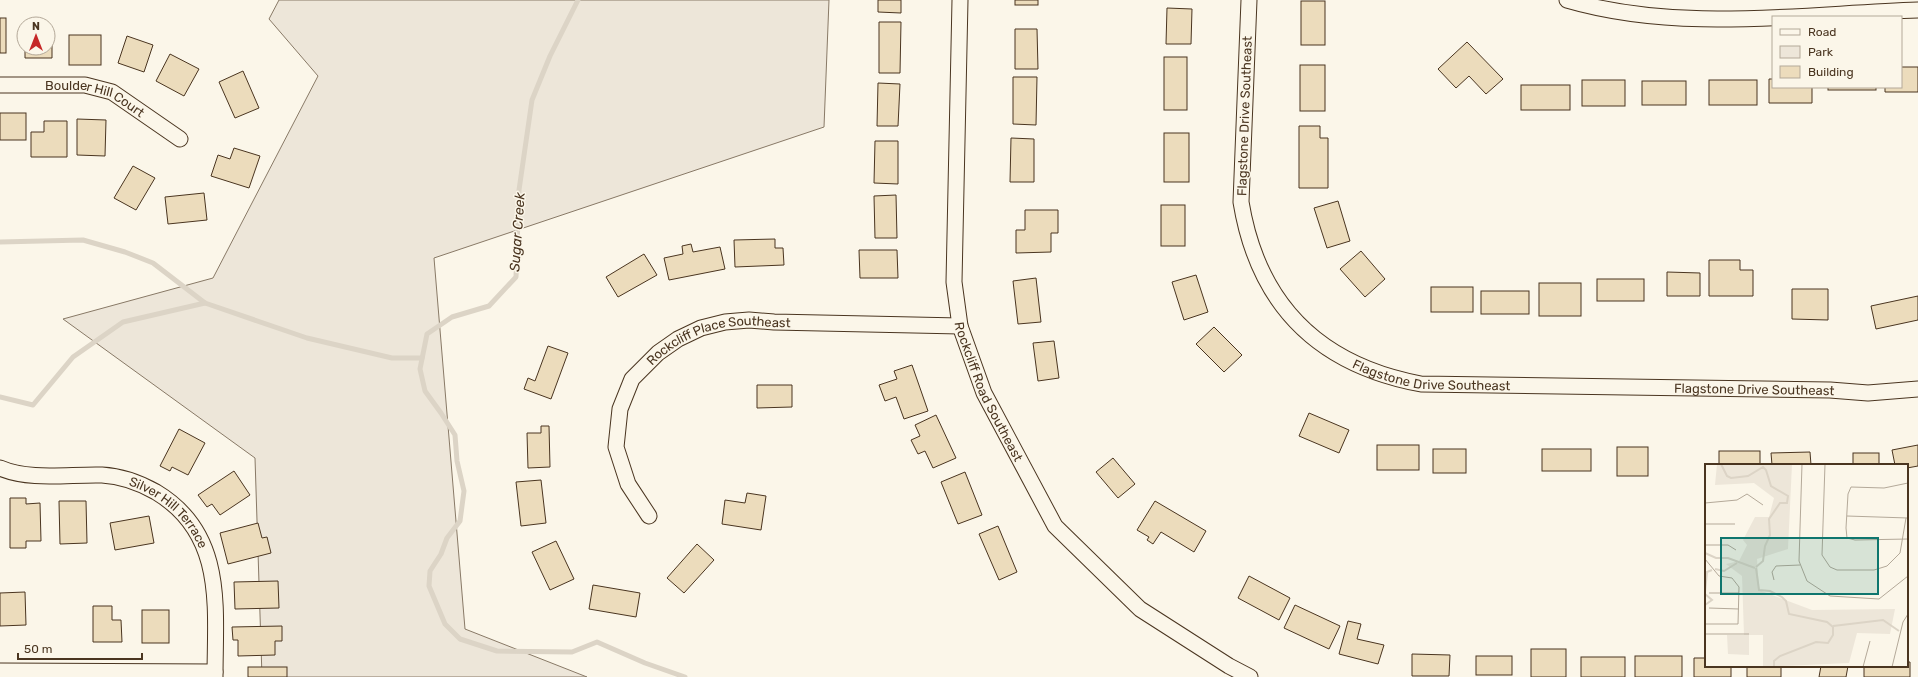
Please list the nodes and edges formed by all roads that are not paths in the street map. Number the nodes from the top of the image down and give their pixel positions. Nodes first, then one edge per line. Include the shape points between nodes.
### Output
1 (960, 0) edge
2 (1249, 0) edge
3 (1567, 0) edge
4 (1918, 10) edge
5 (1791, 16) edge
6 (1772, 17) edge
7 (0, 85) edge
8 (180, 139) dead end
9 (960, 326) junction
10 (1918, 389) edge
11 (0, 468) edge
12 (649, 516) dead end
13 (0, 671) edge
14 (215, 674) edge
15 (1250, 677) edge

1 - 9 street, Rockcliff Road Southeast via 953,265
2 - 10 street, Flagstone Drive Southeast via 1241,202 1246,229 1263,276 1276,297 1309,334 1350,362 1373,372 1421,384 1822,390 1868,393
3 - 6 street via 1636,15 1728,19
4 - 5 street
7 - 8 street, Boulder Hill Court via 85,85 112,92
9 - 12 street, Rockcliff Place Southeast via 749,320 701,328 678,339 658,353 632,379 620,409 616,447 628,484
9 - 15 street, Rockcliff Road Southeast via 984,393 1055,526 1140,608
11 - 14 street, Silver Hill Terrace via 10,473 37,475 104,475 139,482 168,500 193,527 208,554 215,591
13 - 14 street

